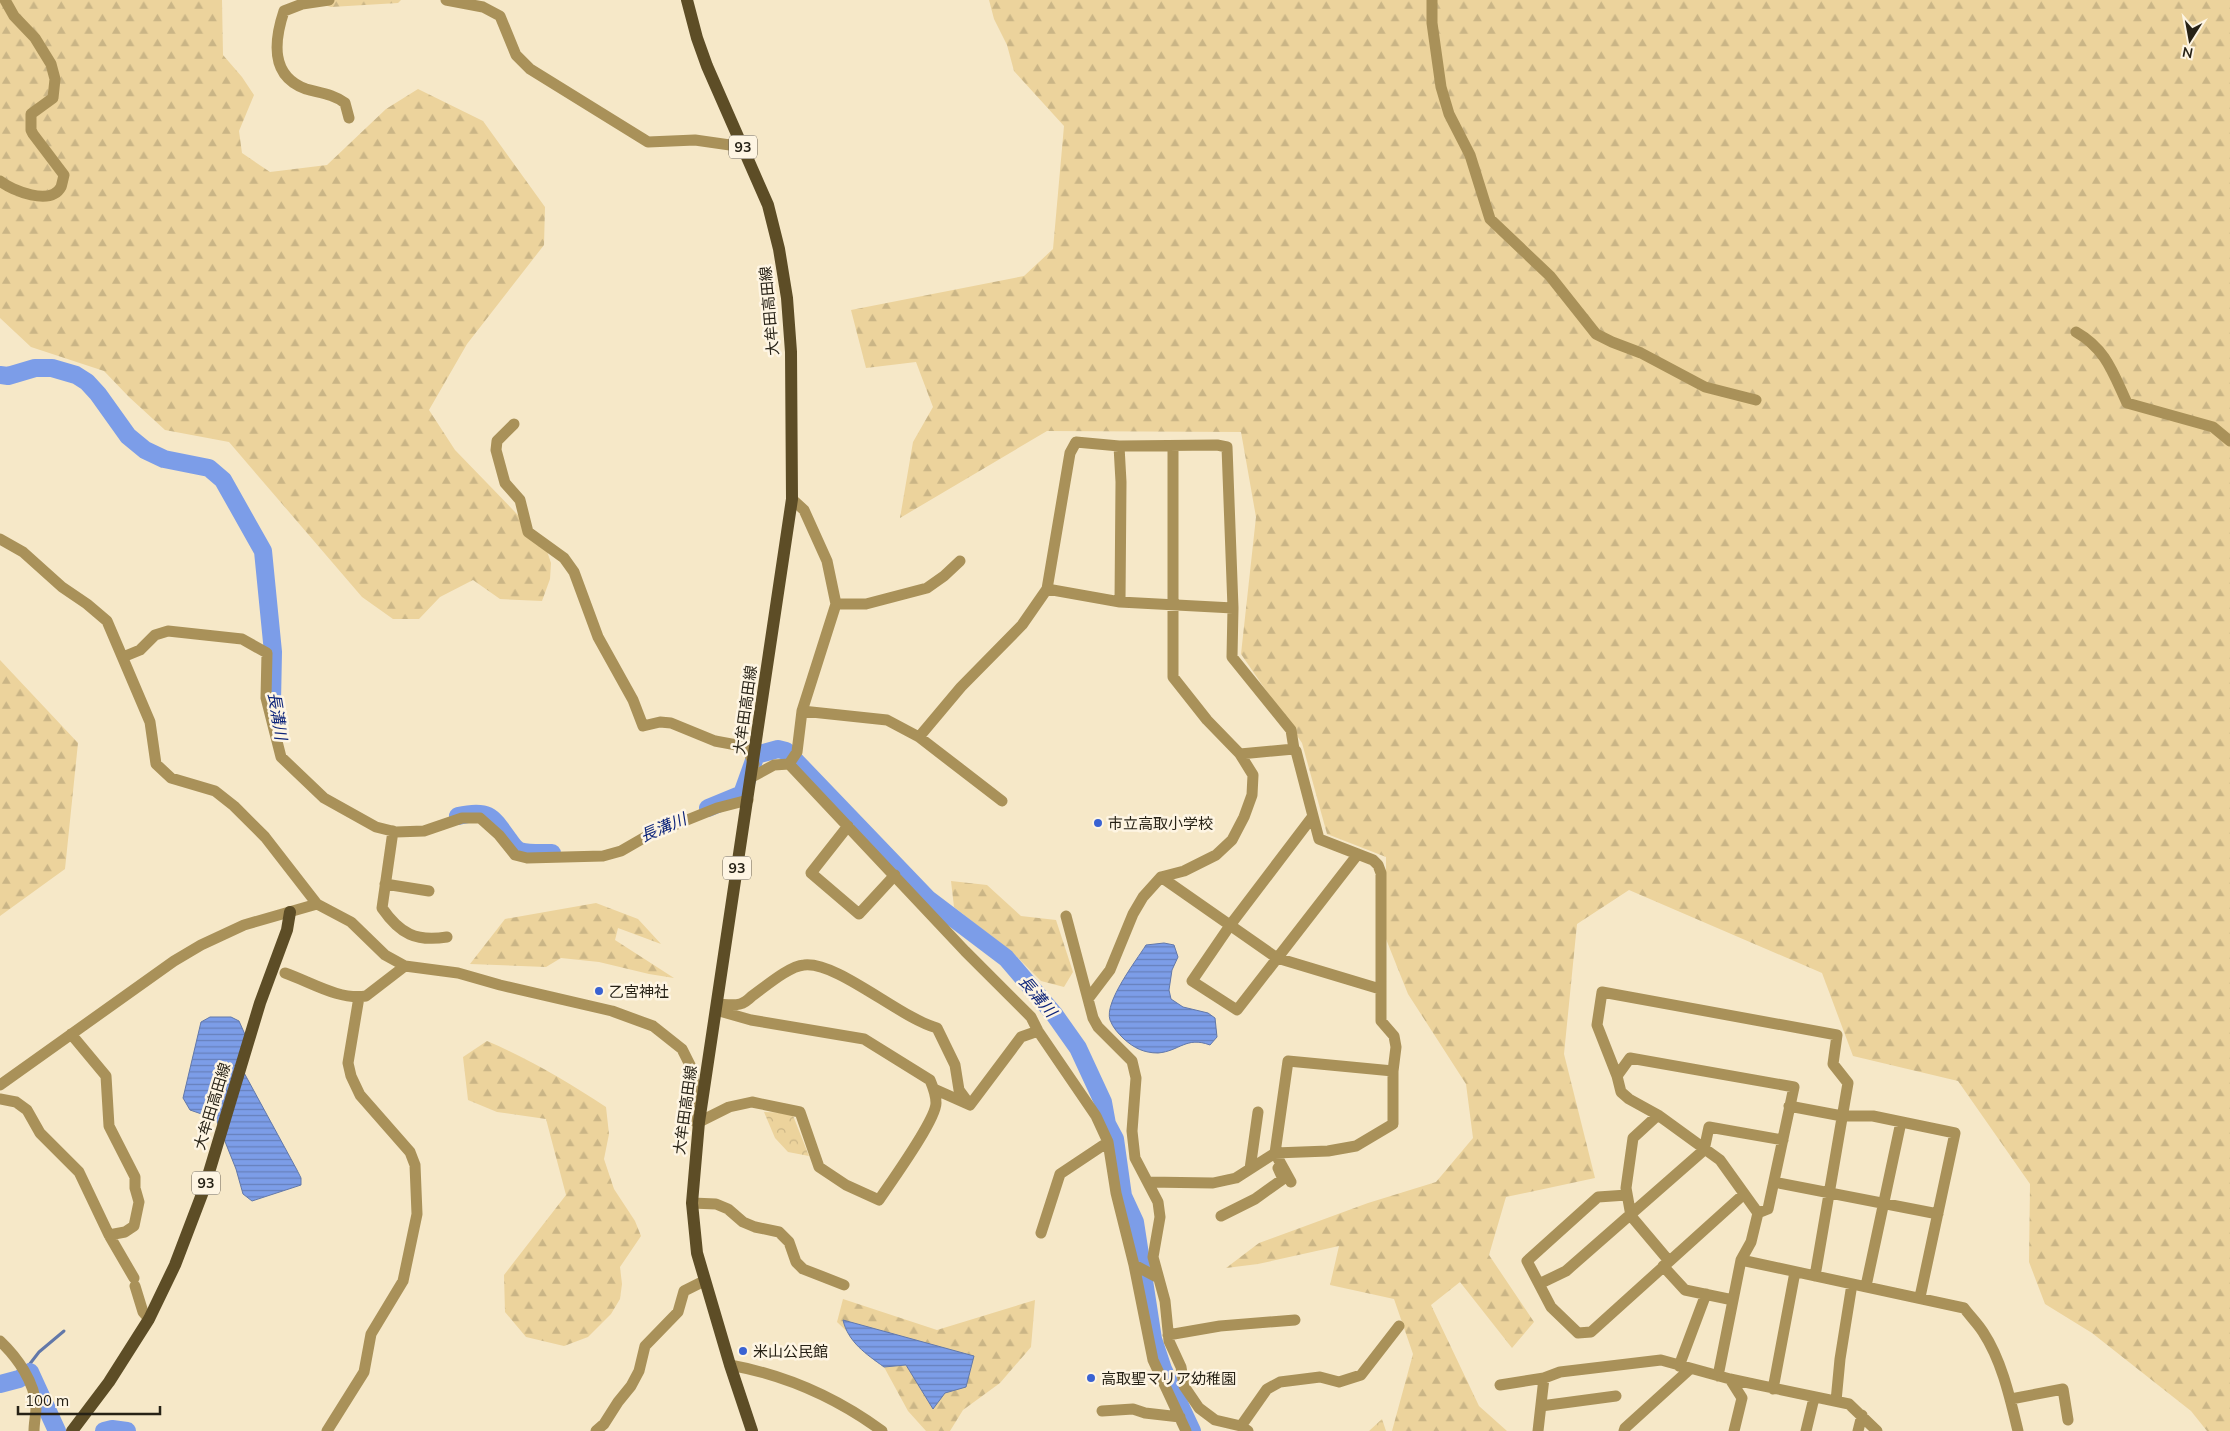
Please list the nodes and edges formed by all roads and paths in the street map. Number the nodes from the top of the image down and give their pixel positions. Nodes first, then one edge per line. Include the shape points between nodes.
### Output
1 (5, 0) edge
2 (329, 0) edge
3 (446, 0) edge
4 (687, 0) edge
5 (1432, 0) edge
6 (349, 118) dead end
7 (744, 147) junction
8 (0, 181) edge
9 (2076, 332) dead end
10 (1756, 400) dead end
11 (514, 424) dead end
12 (2230, 441) edge
13 (1119, 446) junction
14 (1173, 446) junction
15 (792, 499) junction
16 (0, 539) edge
17 (960, 561) dead end
18 (1047, 589) junction
19 (1120, 602) junction
20 (836, 604) junction
21 (1173, 604) junction
22 (1233, 608) junction
23 (123, 657) junction
24 (802, 712) junction
25 (919, 737) junction
26 (1294, 749) junction
27 (1240, 754) junction
28 (754, 764) junction
29 (789, 764) junction
30 (752, 777) junction
31 (748, 800) junction
32 (1002, 801) dead end
33 (1313, 816) junction
34 (848, 826) junction
35 (392, 831) junction
36 (1358, 854) junction
37 (895, 874) junction
38 (1161, 877) junction
39 (385, 884) junction
40 (428, 891) dead end
41 (317, 904) junction
42 (290, 912) junction
43 (1066, 916) dead end
44 (1231, 924) junction
45 (447, 937) dead end
46 (1277, 958) junction
47 (405, 966) junction
48 (285, 973) dead end
49 (1380, 989) junction
50 (359, 997) junction
51 (1088, 998) junction
52 (716, 1007) junction
53 (1038, 1031) junction
54 (71, 1034) junction
55 (1393, 1071) junction
56 (1617, 1076) junction
57 (0, 1085) edge
58 (934, 1089) junction
59 (0, 1099) edge
60 (970, 1105) junction
61 (1790, 1106) junction
62 (1258, 1112) dead end
63 (1658, 1115) junction
64 (1842, 1116) junction
65 (699, 1122) junction
66 (1901, 1122) junction
67 (1782, 1140) junction
68 (1108, 1142) junction
69 (1704, 1150) junction
70 (1274, 1154) junction
71 (1250, 1169) junction
72 (1148, 1182) junction
73 (1291, 1182) dead end
74 (1774, 1182) junction
75 (1828, 1192) junction
76 (1744, 1194) junction
77 (1627, 1195) junction
78 (692, 1202) junction
79 (1883, 1203) junction
80 (1758, 1213) junction
81 (1938, 1214) junction
82 (1221, 1216) dead end
83 (1631, 1216) junction
84 (1041, 1233) dead end
85 (109, 1235) junction
86 (1741, 1260) junction
87 (1666, 1264) junction
88 (1134, 1265) junction
89 (1795, 1272) junction
90 (1815, 1276) junction
91 (1157, 1277) junction
92 (704, 1281) junction
93 (1539, 1284) junction
94 (1852, 1284) junction
95 (844, 1285) dead end
96 (1866, 1286) junction
97 (1706, 1294) junction
98 (1920, 1297) junction
99 (1733, 1300) junction
100 (149, 1319) junction
101 (1295, 1320) dead end
102 (1399, 1326) dead end
103 (1168, 1335) junction
104 (0, 1341) edge
105 (730, 1365) junction
106 (1684, 1367) junction
107 (1718, 1376) junction
108 (1544, 1378) junction
109 (1730, 1380) junction
110 (1500, 1385) dead end
111 (1773, 1389) junction
112 (1616, 1396) dead end
113 (1814, 1398) junction
114 (2011, 1399) junction
115 (1836, 1401) junction
116 (1541, 1406) junction
117 (1102, 1411) dead end
118 (1862, 1415) junction
119 (1180, 1417) junction
120 (2068, 1420) dead end
121 (1243, 1429) edge
122 (1623, 1430) edge
123 (34, 1431) edge
124 (72, 1431) edge
125 (327, 1431) edge
126 (596, 1431) edge
127 (752, 1431) edge
128 (882, 1431) edge
129 (1186, 1431) edge
130 (1538, 1431) edge
131 (1734, 1431) edge
132 (1806, 1431) edge
133 (1858, 1431) edge
134 (1877, 1431) edge
135 (2018, 1431) edge

1 - 8 street via 51,64 56,79 53,98 31,114 31,130 64,176 60,188 53,193 36,196 16,191
2 - 6 street via 302,4 284,11 276,41 279,61 289,81 337,96 346,103
3 - 7 street via 483,7 500,16 516,55 530,69 648,142 695,140
4 - 7 main road, 大牟田高田線 / 93 via 707,66
5 - 10 street via 1432,23 1442,88 1449,114 1470,155 1490,219 1550,276 1596,334 1641,353 1705,387
7 - 15 main road, 大牟田高田線 / 93 via 768,205 783,269 791,352
9 - 12 street via 2098,348 2128,403 2213,427
11 - 28 street via 497,441 496,450 505,482 520,500 528,532 564,558 574,572 598,637 643,726 671,723 715,741 742,746
13 - 14 street
13 - 18 street via 1076,442 1070,453
13 - 19 street
14 - 21 street
14 - 22 street via 1227,447
15 - 20 street via 804,510 827,561
15 - 28 main road, 大牟田高田線 / 93
16 - 23 street via 23,552 107,621
17 - 20 street via 927,588 866,604
18 - 19 street
18 - 25 street via 1022,625 961,686
19 - 21 street
20 - 24 street
21 - 22 street
21 - 27 street via 1174,677 1207,720
22 - 26 street via 1232,657 1291,730
23 - 35 street via 140,650 155,635 168,631 242,639 267,652 266,698 281,757 324,798 376,827
23 - 41 street via 150,722 156,764 171,778 214,791 234,806 264,837
24 - 25 street via 887,720
24 - 29 street via 797,752
25 - 32 street
26 - 27 street
26 - 33 street
27 - 38 street via 1253,775 1252,795 1232,840 1216,855 1184,871
28 - 30 main road, 大牟田高田線 / 93
29 - 30 street via 774,765
29 - 34 street
30 - 31 main road, 大牟田高田線 / 93
31 - 35 street via 717,808 647,836 621,852 603,856 527,858 515,855 480,818 462,818 424,831
31 - 52 main road, 大牟田高田線 / 93
33 - 36 street via 1319,839
33 - 44 street
34 - 37 street
34 - 37 street via 811,873 859,914
35 - 39 street
36 - 46 street
36 - 49 street via 1378,864 1380,873
37 - 53 street via 965,951 1031,1016
38 - 44 street
38 - 51 street via 1143,897 1110,970
39 - 40 street
39 - 45 street via 382,908 399,928 417,938
41 - 42 street
41 - 47 street via 351,922 385,955
42 - 54 street via 244,925 201,945
42 - 100 main road, 大牟田高田線 / 93 via 204,1189 175,1265
43 - 51 street
44 - 46 street
44 - 46 street via 1192,981 1237,1010
46 - 49 street
47 - 50 street via 366,996
47 - 65 street via 458,973 612,1011 653,1026 682,1049 692,1069 696,1096 694,1121
48 - 50 street via 322,989
49 - 55 street via 1380,1021 1394,1036 1396,1046
50 - 125 street via 348,1063 351,1076 360,1095 410,1152 415,1165 417,1214 403,1281 371,1334 364,1372
51 - 72 street via 1098,1027 1132,1061 1136,1078 1132,1130 1135,1158
52 - 58 street via 751,1020 864,1039 930,1080
52 - 60 street via 740,1004 786,973 802,965 815,965 862,986 873,996 936,1028 955,1065 959,1090
52 - 65 main road, 大牟田高田線 / 93
53 - 60 street via 1021,1037
53 - 68 street via 1096,1116
54 - 57 street
54 - 85 street via 106,1076 108,1126 135,1177 140,1202 134,1226 125,1232
55 - 70 street via 1393,1124 1356,1146 1328,1152
55 - 70 street via 1288,1061
56 - 61 street via 1630,1058 1794,1087
56 - 63 street via 1625,1096
56 - 64 street via 1597,1025 1602,992 1837,1035 1833,1064 1848,1083
58 - 60 street
58 - 65 street via 936,1104 924,1131 879,1200 846,1185 820,1167 800,1112 752,1102 729,1107
59 - 85 street via 16,1102 27,1110 40,1133 79,1172
61 - 64 street
61 - 67 street
62 - 71 street
63 - 69 street
63 - 77 street via 1633,1138
64 - 66 street via 1873,1116
64 - 75 street
65 - 78 main road, 大牟田高田線 / 93
66 - 79 street
66 - 81 street via 1955,1134
67 - 69 street via 1709,1127
67 - 74 street
68 - 84 street via 1060,1174
68 - 88 street via 1116,1194
69 - 76 street via 1720,1160
69 - 83 street
70 - 71 street
70 - 73 street
70 - 82 street via 1283,1179 1255,1199
71 - 72 street via 1236,1178 1213,1183
72 - 91 street via 1158,1202 1160,1217 1153,1257
74 - 75 street
74 - 80 street via 1768,1209
75 - 79 street
75 - 90 street
76 - 80 street
76 - 87 street
77 - 83 street
77 - 93 street via 1598,1197 1527,1261
78 - 92 main road, 大牟田高田線 / 93 via 697,1253
78 - 95 street via 728,1208 743,1222 778,1232 789,1242 796,1262 803,1269
79 - 81 street
79 - 96 street
80 - 86 street via 1751,1242
81 - 98 street
83 - 87 street
83 - 93 street via 1566,1271
85 - 100 street
86 - 89 street
86 - 99 street
87 - 93 street via 1591,1332 1578,1333 1551,1307
87 - 97 street via 1685,1290
88 - 91 street
88 - 119 street via 1153,1360
89 - 90 street
89 - 111 street
90 - 94 street
91 - 103 street via 1165,1301
92 - 105 main road, 大牟田高田線 / 93
92 - 126 street via 684,1290 678,1312 645,1346 640,1371
94 - 96 street
94 - 115 street
96 - 98 street
97 - 99 street
97 - 106 street
98 - 114 street via 1964,1308 1984,1333
99 - 107 street
100 - 124 main road, 大牟田高田線 / 93 via 109,1382
101 - 103 street via 1220,1326
102 - 121 street via 1362,1375 1339,1382 1320,1377 1280,1382 1267,1389
103 - 121 street via 1184,1386 1200,1408 1215,1420
104 - 123 street via 19,1362 26,1377 36,1408
105 - 127 main road, 大牟田高田線 / 93
105 - 128 street via 804,1386
106 - 107 street
106 - 108 street via 1661,1360 1560,1372
106 - 122 street
107 - 109 street
108 - 110 street
108 - 116 street
109 - 111 street
109 - 131 street via 1742,1398
111 - 113 street
112 - 116 street
113 - 115 street
113 - 132 street
114 - 120 street via 2063,1389
114 - 135 street
115 - 118 street via 1849,1404
116 - 130 street
117 - 119 street via 1133,1409
118 - 133 street
118 - 134 street
119 - 129 street

